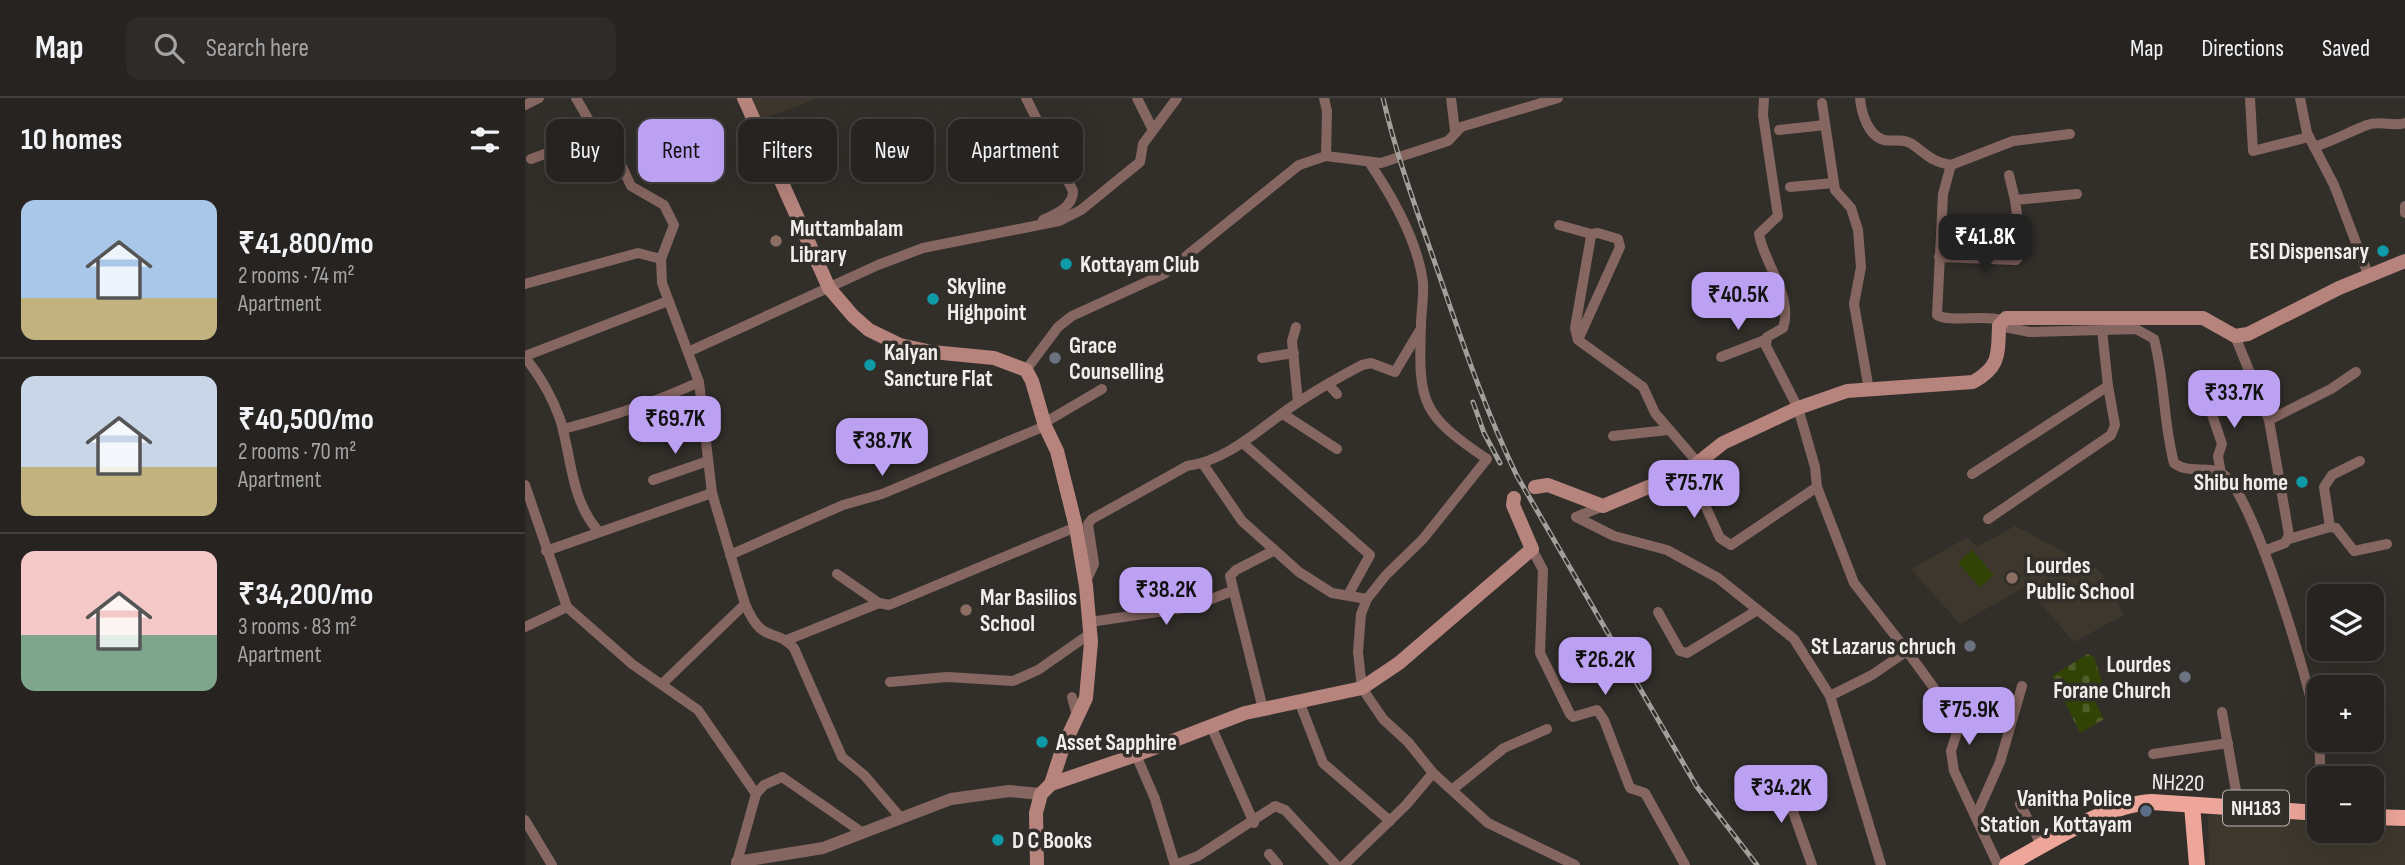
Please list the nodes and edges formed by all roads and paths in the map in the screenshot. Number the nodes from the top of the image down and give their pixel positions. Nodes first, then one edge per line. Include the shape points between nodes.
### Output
1 (539, 98) edge
2 (576, 98) edge
3 (744, 98) edge
4 (1026, 98) edge
5 (1137, 98) edge
6 (1177, 98) edge
7 (1324, 98) edge
8 (1451, 98) edge
9 (1559, 98) edge
10 (1764, 98) edge
11 (1860, 98) edge
12 (2250, 98) edge
13 (2300, 98) edge
14 (1822, 103) dead end
15 (525, 105) edge
16 (588, 119) edge
17 (2405, 123) edge
18 (1825, 125) junction
19 (1153, 130) junction
20 (1779, 130) dead end
21 (1455, 131) junction
22 (2070, 134) dead end
23 (2312, 142) junction
24 (546, 154) edge
25 (1326, 156) junction
26 (531, 159) dead end
27 (1369, 162) junction
28 (1951, 165) junction
29 (624, 169) edge
30 (2009, 176) dead end
31 (1834, 183) junction
32 (1790, 187) dead end
33 (2077, 194) dead end
34 (2015, 200) junction
35 (2405, 206) edge
36 (2405, 213) edge
37 (1033, 225) junction
38 (1559, 225) dead end
39 (1591, 234) junction
40 (1940, 257) junction
41 (661, 260) junction
42 (2405, 261) edge
43 (2368, 274) junction
44 (525, 284) edge
45 (829, 288) junction
46 (668, 301) junction
47 (2000, 323) junction
48 (1296, 327) dead end
49 (1421, 330) junction
50 (2102, 330) junction
51 (2235, 336) junction
52 (1578, 340) junction
53 (1765, 340) junction
54 (688, 352) junction
55 (1294, 353) junction
56 (525, 356) edge
57 (1721, 357) dead end
58 (1262, 358) dead end
59 (1026, 370) junction
60 (2355, 372) dead end
61 (699, 382) junction
62 (1328, 384) junction
63 (2108, 386) junction
64 (1102, 389) dead end
65 (1869, 390) junction
66 (1338, 394) dead end
67 (2205, 394) dead end
68 (1298, 402) junction
69 (1798, 408) junction
70 (1283, 414) junction
71 (2269, 420) junction
72 (1045, 424) junction
73 (563, 429) junction
74 (1668, 430) junction
75 (1613, 436) dead end
76 (1243, 443) junction
77 (1336, 449) dead end
78 (708, 461) junction
79 (2360, 461) dead end
80 (1203, 464) junction
81 (1693, 467) junction
82 (1972, 474) dead end
83 (2221, 474) junction
84 (653, 480) dead end
85 (525, 485) edge
86 (1535, 487) dead end
87 (1817, 487) junction
88 (712, 493) junction
89 (1514, 498) dead end
90 (1603, 506) junction
91 (1988, 519) dead end
92 (1076, 527) junction
93 (2330, 527) junction
94 (598, 531) junction
95 (2290, 539) junction
96 (2387, 544) dead end
97 (1532, 549) junction
98 (546, 551) junction
99 (1273, 551) junction
100 (2264, 551) junction
101 (730, 555) junction
102 (837, 574) dead end
103 (1086, 581) junction
104 (1232, 591) junction
105 (1348, 595) junction
106 (1367, 599) junction
107 (879, 603) junction
108 (745, 604) junction
109 (567, 607) junction
110 (1756, 611) junction
111 (1658, 612) dead end
112 (525, 627) edge
113 (1090, 628) junction
114 (787, 640) junction
115 (1907, 651) junction
116 (2307, 680) edge
117 (890, 682) dead end
118 (662, 684) junction
119 (2022, 686) dead end
120 (1362, 688) junction
121 (1830, 696) junction
122 (1072, 697) dead end
123 (1299, 701) junction
124 (1263, 709) junction
125 (2223, 712) dead end
126 (1077, 716) junction
127 (1211, 726) junction
128 (1547, 729) dead end
129 (2228, 743) junction
130 (2153, 754) dead end
131 (1136, 755) junction
132 (1433, 773) junction
133 (1784, 775) dead end
134 (1046, 789) junction
135 (1453, 789) junction
136 (756, 794) junction
137 (2020, 804) dead end
138 (2192, 805) junction
139 (2239, 808) junction
140 (2307, 812) edge
141 (1976, 816) junction
142 (900, 817) junction
143 (2384, 817) edge
144 (2405, 818) edge
145 (525, 821) edge
146 (1390, 821) junction
147 (1254, 823) junction
148 (863, 833) junction
149 (2042, 846) junction
150 (1269, 854) dead end
151 (737, 864) edge
152 (552, 865) edge
153 (1037, 865) edge
154 (1175, 865) edge
155 (1278, 865) edge
156 (1336, 865) edge
157 (1344, 865) edge
158 (1574, 865) edge
159 (1685, 865) edge
160 (1812, 865) edge
161 (1881, 865) edge
162 (1999, 865) edge
163 (2007, 865) edge
164 (2197, 865) edge

1 - 15 street
2 - 16 street
3 - 45 main road
4 - 37 street via 1062,163 1074,196 1066,207
5 - 19 street
6 - 19 street
7 - 25 street
8 - 21 street
9 - 21 street
10 - 53 street via 1778,216 1759,234 1786,311 1783,328
11 - 28 street via 1873,134 1908,142 1930,159
12 - 23 street via 2253,151
13 - 23 street
14 - 18 street
17 - 23 street via 2397,126 2384,121 2340,139
18 - 20 street
18 - 31 street
19 - 37 street via 1143,144 1140,162 1081,210 1059,221
21 - 27 street via 1448,141 1381,163
22 - 28 street via 2013,141
23 - 43 street via 2335,185
24 - 26 street
25 - 27 street
25 - 59 street via 1299,165 1164,274 1072,316 1058,327
27 - 49 street via 1388,190 1417,260 1423,283
28 - 40 street via 1943,194
29 - 41 street via 636,191 669,212 673,232
30 - 34 street
31 - 32 street
31 - 65 street via 1836,194 1851,208 1857,230 1861,267 1854,304
33 - 34 street
34 - 40 street via 2020,257
35 - 36 street
37 - 45 street via 923,248
38 - 39 street
39 - 52 street
39 - 52 street via 1618,239 1620,247
40 - 47 street via 1937,315 1986,315
41 - 44 street via 638,253
41 - 46 street
42 - 43 main road
43 - 51 main road via 2248,334
45 - 54 street
45 - 59 main road via 853,316 884,339 932,352 994,358
46 - 54 street
46 - 56 street
47 - 50 street via 2030,332
47 - 51 main road via 2203,318
47 - 65 main road via 1998,355 1989,373 1973,382
48 - 55 street
49 - 62 street via 1395,372 1367,362
49 - 106 street via 1424,401 1454,437 1487,459
50 - 63 street
50 - 83 street via 2136,329 2154,339 2164,379 2174,463 2184,470
51 - 71 street
52 - 74 street via 1643,387 1654,413
53 - 57 street
53 - 69 street
54 - 61 street
55 - 58 street
55 - 68 street
56 - 73 street via 550,395
59 - 72 main road
60 - 71 street
61 - 73 street via 614,417
61 - 78 street
62 - 66 street
62 - 68 street
63 - 82 street
63 - 91 street via 2115,425 2111,435
64 - 72 street
65 - 69 main road via 1847,391
67 - 83 street via 2223,444 2218,456
68 - 70 street
69 - 81 main road via 1723,443
69 - 87 street
70 - 76 street
70 - 77 street
71 - 95 street
72 - 92 main road via 1058,451
72 - 101 street
73 - 94 street via 575,491
74 - 75 street
74 - 81 street
76 - 80 street
76 - 105 street via 1370,555
78 - 84 street
78 - 88 street
79 - 93 street via 2332,475 2324,487
80 - 99 street via 1242,521
80 - 103 street via 1187,466 1092,519 1088,524 1094,564
81 - 87 street via 1720,538 1731,545
81 - 90 main road
83 - 100 street via 2234,488
85 - 98 street
86 - 90 main road via 1548,485
87 - 115 street via 1854,583
88 - 94 street
88 - 101 street
89 - 97 main road
90 - 110 street via 1576,517 1614,536 1667,550 1719,578
92 - 103 main road
92 - 107 street via 915,596 889,605
93 - 95 street
93 - 96 street via 2336,528 2354,551
94 - 98 street
95 - 100 street
97 - 120 main road via 1399,663
97 - 159 street via 1543,570 1540,653 1570,714 1597,710 1604,720 1630,788 1644,793
98 - 109 street
99 - 104 street via 1236,570 1230,576
99 - 105 street via 1332,593
100 - 116 street
101 - 108 street
102 - 107 street
103 - 113 main road
104 - 113 street via 1191,607
104 - 124 street
105 - 106 street
106 - 120 street via 1358,652
107 - 114 street
108 - 114 street via 762,633
108 - 118 street
109 - 112 street
109 - 118 street
110 - 111 street via 1690,653 1680,651
110 - 121 street via 1794,639
113 - 117 street via 1038,670 1013,681 947,677
113 - 126 main road via 1086,698
114 - 142 street via 830,723 842,757
115 - 121 street
115 - 141 street via 1958,729 1951,761
118 - 136 street via 698,710
119 - 141 street via 2000,762
120 - 123 main road
120 - 132 street via 1383,719
121 - 161 street
122 - 126 street
123 - 124 main road
123 - 146 street via 1323,763
124 - 127 main road
125 - 129 street
126 - 134 main road
127 - 131 main road
127 - 147 street
128 - 135 street via 1504,748
129 - 130 street
129 - 139 street
131 - 134 main road
131 - 154 street
132 - 135 street
132 - 146 street
133 - 160 street
134 - 142 street via 973,794
134 - 153 main road via 1036,813
135 - 158 street via 1488,823
136 - 148 street via 782,777
136 - 151 street
137 - 149 street
138 - 139 highway, NH220 / NH183
138 - 149 highway, NH220 / NH183 via 2152,802 2121,807
138 - 164 highway, NH183
139 - 140 highway, NH220 / NH183
141 - 162 street
142 - 148 street
143 - 144 highway
145 - 152 street
146 - 157 street
147 - 154 street
147 - 156 street via 1279,807
148 - 151 street via 823,848
149 - 163 highway, NH220 / NH183
150 - 155 street

